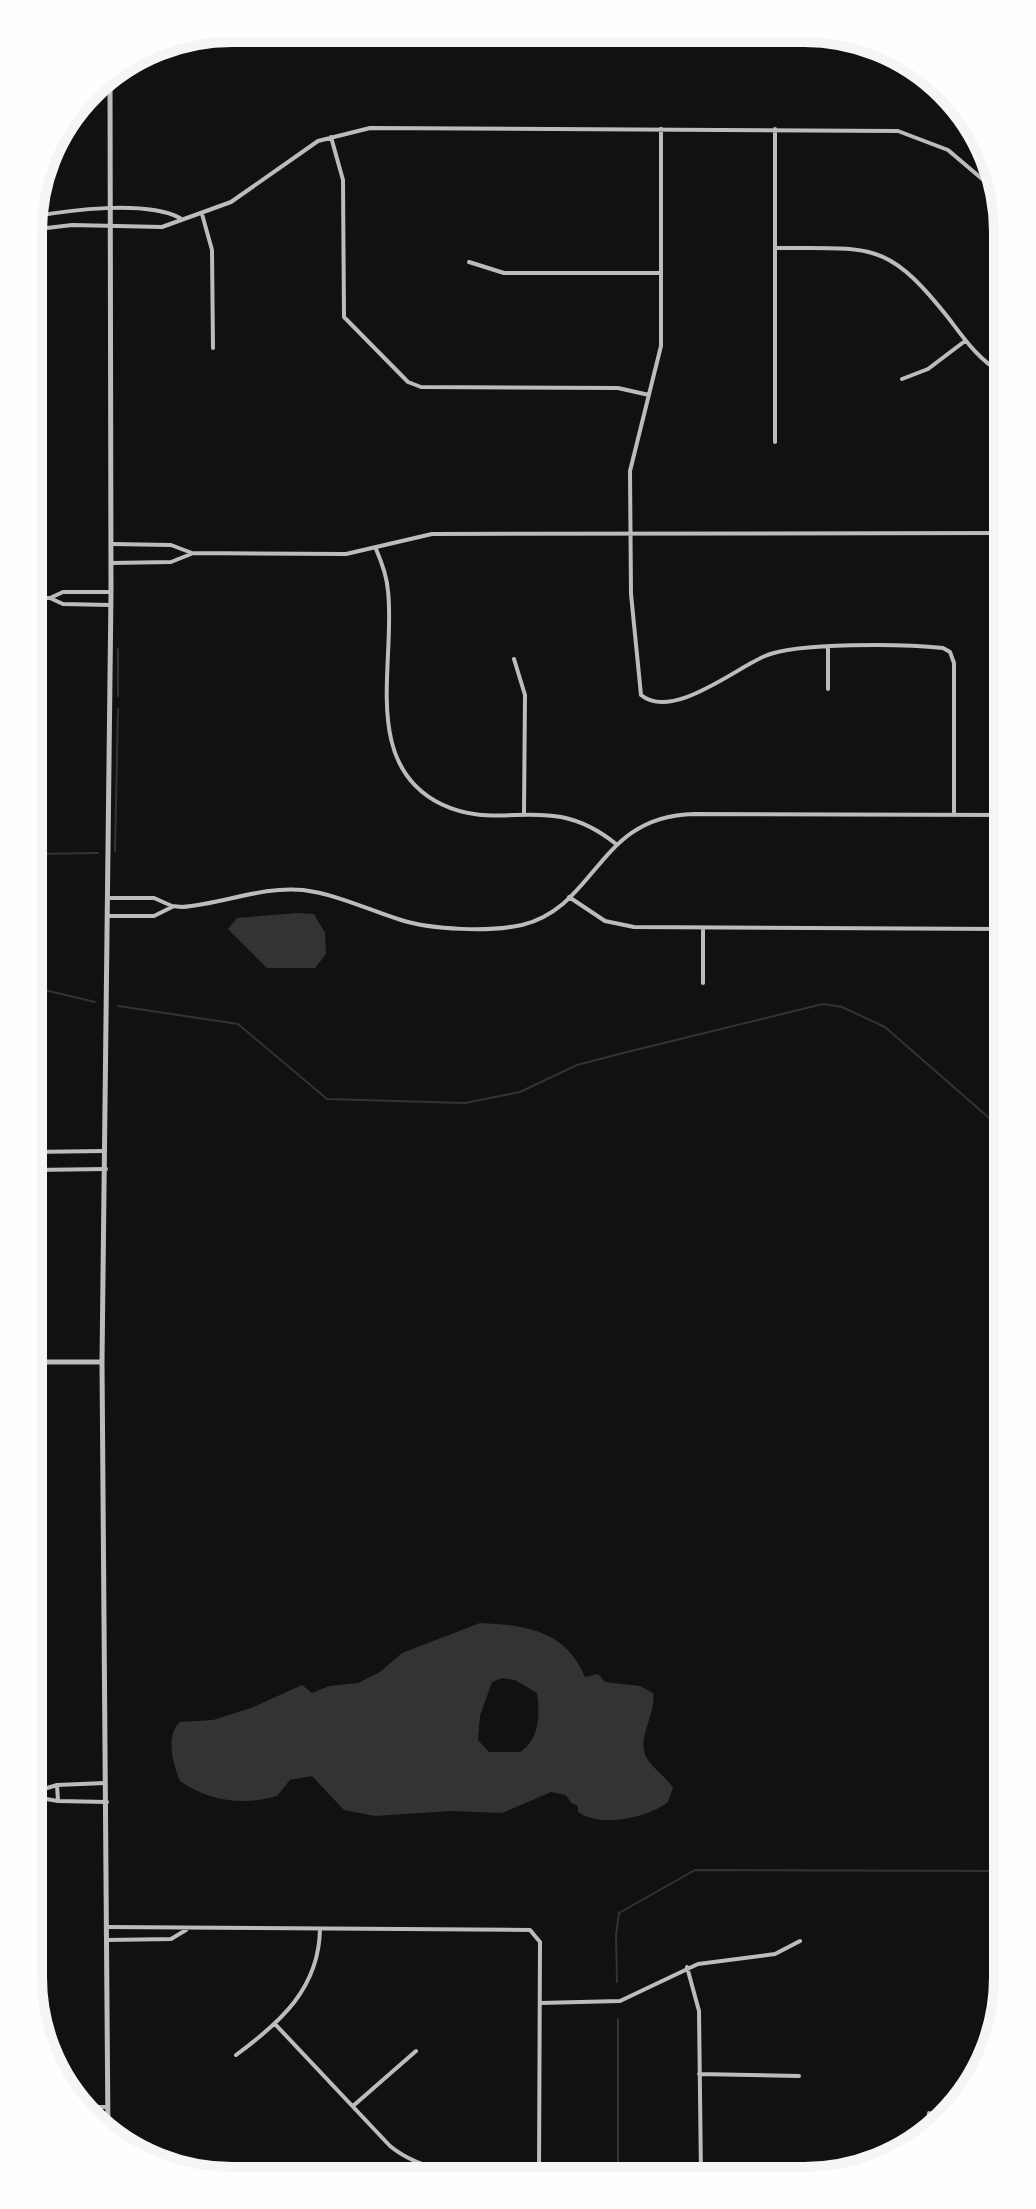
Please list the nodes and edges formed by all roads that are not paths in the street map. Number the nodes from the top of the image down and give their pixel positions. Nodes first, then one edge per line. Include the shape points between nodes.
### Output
1 (110, 87) edge
2 (661, 129) junction
3 (775, 129) junction
4 (330, 136) junction
5 (988, 184) edge
6 (112, 210) junction
7 (202, 214) junction
8 (43, 216) edge
9 (180, 218) junction
10 (112, 226) junction
11 (42, 229) edge
12 (775, 248) junction
13 (469, 262) dead end
14 (661, 273) junction
15 (966, 340) junction
16 (213, 348) dead end
17 (994, 366) edge
18 (902, 379) dead end
19 (649, 395) junction
20 (775, 442) dead end
21 (994, 533) edge
22 (630, 534) junction
23 (112, 544) junction
24 (376, 549) junction
25 (192, 553) junction
26 (111, 563) junction
27 (111, 592) junction
28 (42, 598) edge
29 (50, 598) junction
30 (111, 606) junction
31 (828, 647) junction
32 (514, 659) dead end
33 (828, 689) dead end
34 (524, 813) junction
35 (954, 815) junction
36 (994, 815) edge
37 (616, 844) junction
38 (569, 897) junction
39 (109, 898) junction
40 (172, 906) junction
41 (108, 916) junction
42 (703, 928) junction
43 (994, 929) edge
44 (703, 983) dead end
45 (107, 1151) junction
46 (42, 1152) edge
47 (106, 1169) junction
48 (42, 1170) edge
49 (42, 1362) edge
50 (102, 1362) junction
51 (107, 1783) junction
52 (57, 1785) junction
53 (42, 1791) edge
54 (42, 1796) edge
55 (58, 1801) junction
56 (108, 1802) junction
57 (107, 1927) junction
58 (188, 1929) junction
59 (320, 1929) junction
60 (107, 1940) junction
61 (800, 1941) dead end
62 (687, 1967) junction
63 (540, 2003) junction
64 (275, 2024) junction
65 (416, 2051) dead end
66 (236, 2055) dead end
67 (699, 2074) junction
68 (799, 2076) dead end
69 (353, 2106) junction
70 (94, 2107) edge
71 (108, 2107) junction
72 (929, 2113) dead end
73 (108, 2120) edge
74 (928, 2121) edge
75 (431, 2167) edge
76 (539, 2167) edge
77 (701, 2167) edge

1 - 6 street
2 - 3 street
2 - 4 street via 380,127
2 - 14 street
3 - 5 street via 878,130 919,136 948,150
3 - 12 street
4 - 7 street via 231,202
4 - 19 street via 343,180 345,322 416,387 607,387
6 - 8 street
6 - 9 street via 157,209
6 - 10 street
7 - 9 street
7 - 16 street via 212,250
9 - 10 street via 157,227
10 - 11 street
10 - 23 street
12 - 15 street via 859,249 891,259 918,281
12 - 20 street
13 - 14 street via 504,273
14 - 19 street via 661,346
15 - 17 street
15 - 18 street via 928,369
19 - 22 street via 631,460
21 - 22 street
22 - 24 street via 432,534
22 - 31 street via 638,690 643,698 690,696 773,653
23 - 25 street via 171,545
23 - 26 street
24 - 25 street via 346,554
24 - 34 street via 389,597 389,733 409,779 433,799 459,810
25 - 26 street via 171,562
26 - 27 street
27 - 29 street via 63,592
27 - 30 street
28 - 29 street
29 - 30 street via 63,604
30 - 39 street
31 - 33 street
31 - 35 street via 950,652
32 - 34 street via 525,695
34 - 37 street via 579,819
35 - 36 street
35 - 37 street via 681,814 651,820
37 - 38 street
38 - 40 street via 533,921 499,927 416,924 304,890
38 - 42 street via 614,924
39 - 40 street via 154,898
39 - 41 street
40 - 41 street via 154,916
41 - 45 street
42 - 43 street
42 - 44 street
45 - 46 street
45 - 47 street
47 - 48 street
47 - 50 street
49 - 50 street
50 - 51 street
51 - 52 street
51 - 56 street
52 - 53 street
52 - 55 street
54 - 55 street
55 - 56 street
56 - 57 street
57 - 58 street
57 - 60 street
58 - 59 street
58 - 60 street via 171,1939
59 - 63 street via 533,1932 540,1942
59 - 64 street via 312,1977
60 - 71 street
61 - 62 street via 775,1954
62 - 63 street via 620,2001
62 - 67 street via 698,2003
63 - 76 street
64 - 66 street
64 - 69 street
65 - 69 street
67 - 68 street
67 - 77 street
69 - 75 street via 390,2146
70 - 71 street
71 - 73 street
72 - 74 street

